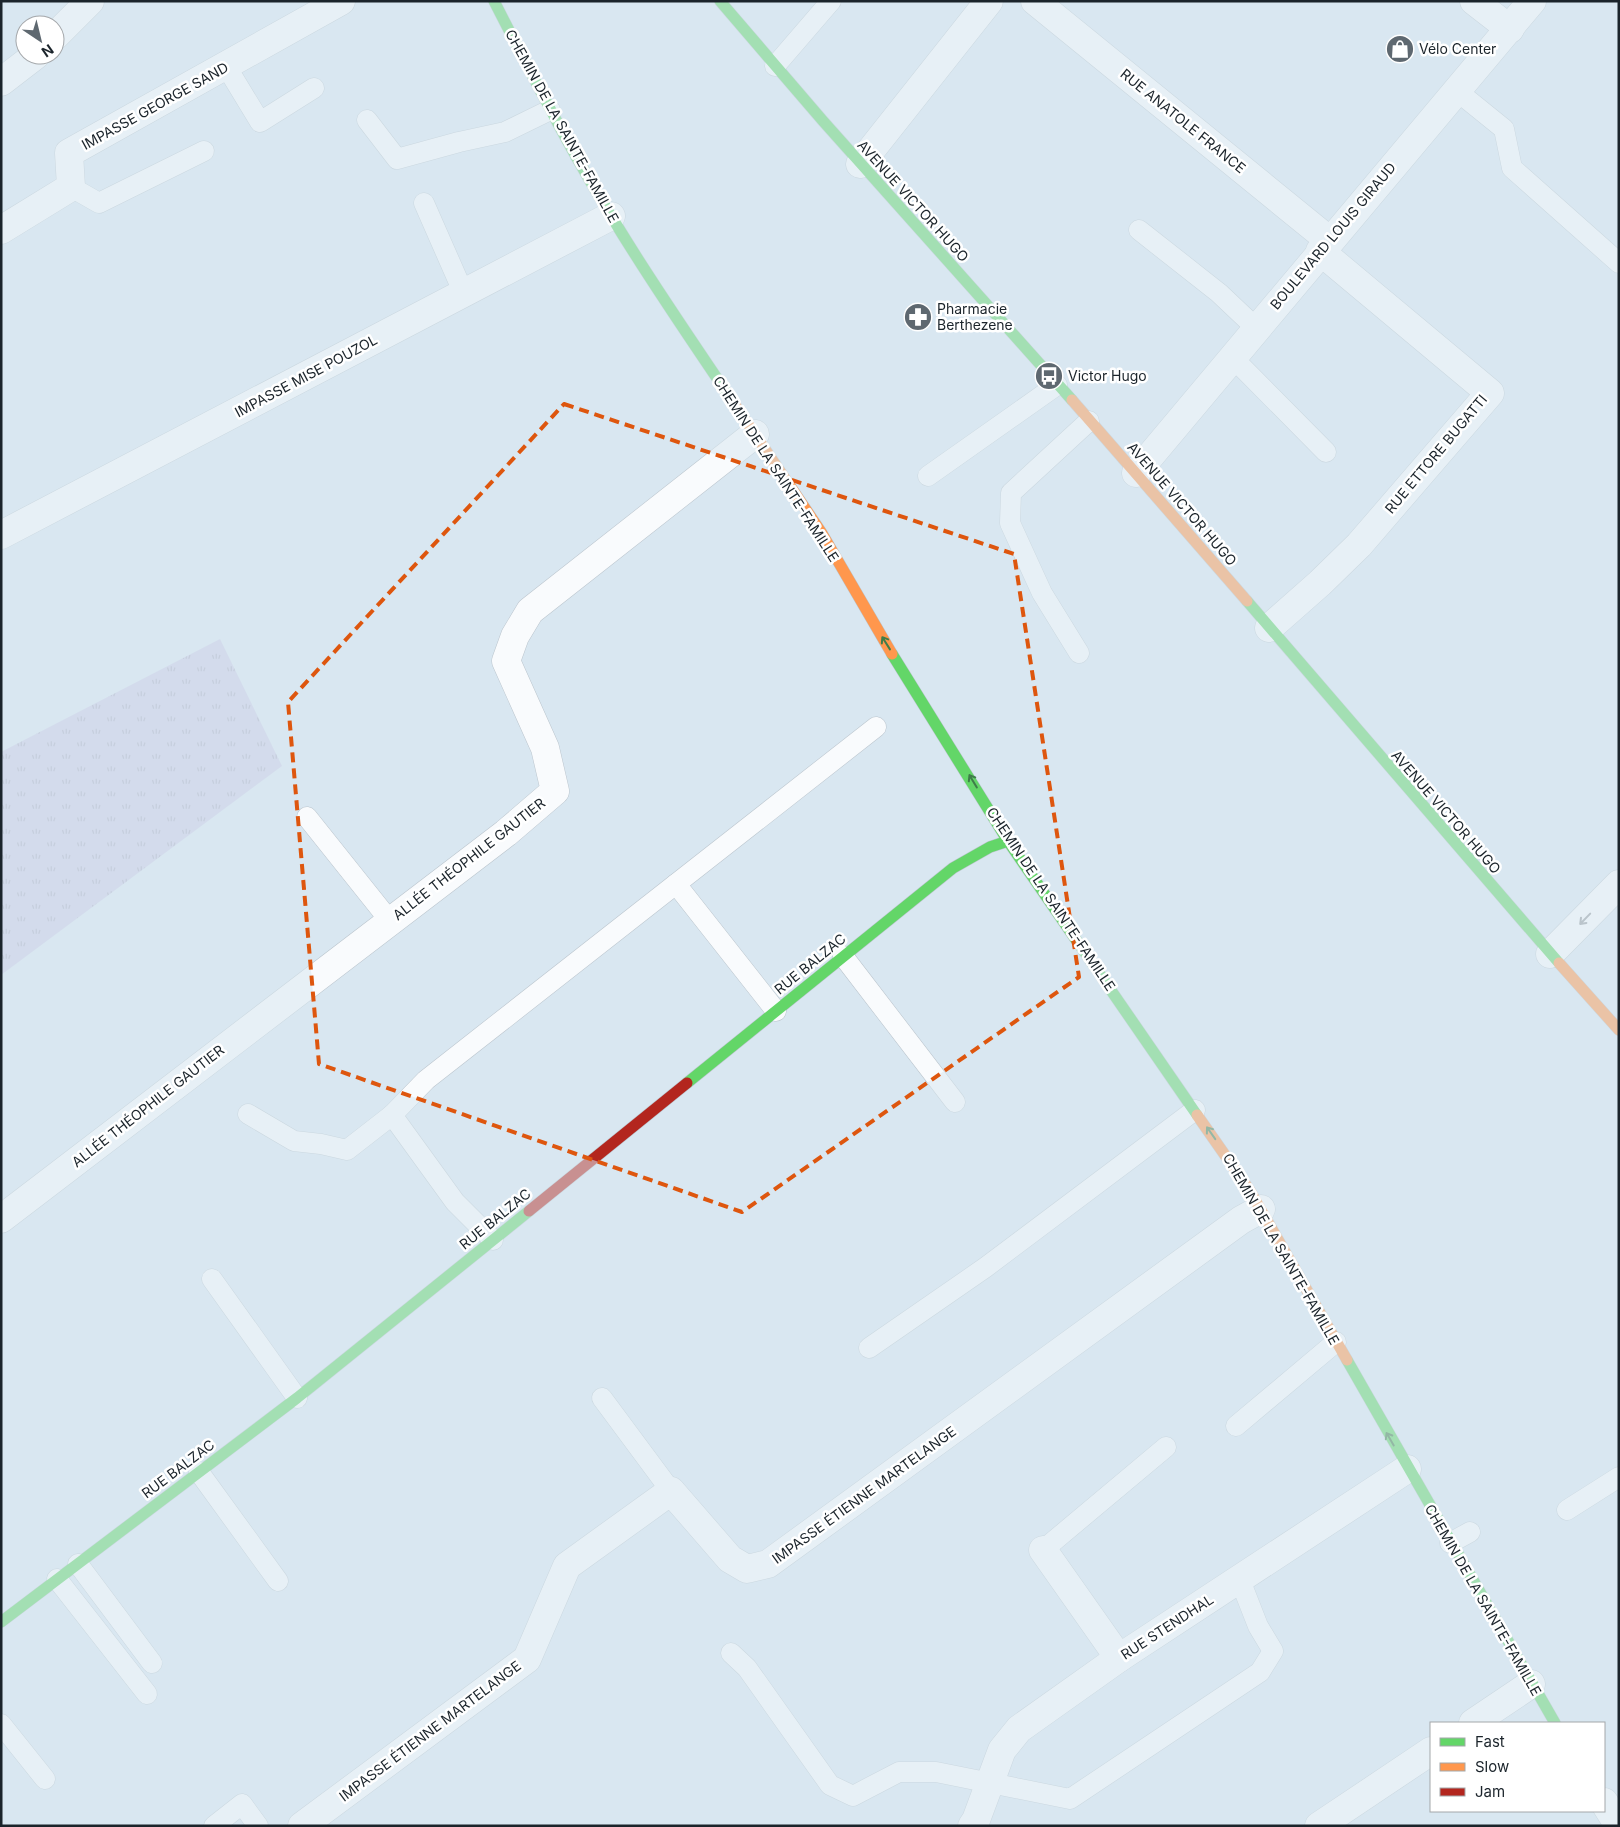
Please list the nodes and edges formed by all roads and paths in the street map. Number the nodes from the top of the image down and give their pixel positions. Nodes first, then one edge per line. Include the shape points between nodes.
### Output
1 (90, 1) edge
2 (340, 1) edge
3 (494, 1) edge
4 (720, 1) edge
5 (831, 1) edge
6 (989, 1) edge
7 (1035, 1) edge
8 (1474, 1) edge
9 (1532, 1) edge
10 (65, 26) edge
11 (1510, 29) junction
12 (23, 65) edge
13 (226, 66) junction
14 (775, 66) junction
15 (1, 82) edge
16 (314, 88) dead end
17 (1457, 91) junction
18 (550, 110) junction
19 (367, 120) dead end
20 (204, 151) dead end
21 (860, 164) junction
22 (71, 187) junction
23 (424, 203) dead end
24 (611, 216) junction
25 (1, 230) edge
26 (1139, 230) dead end
27 (1325, 246) junction
28 (1619, 263) edge
29 (464, 294) junction
30 (1256, 328) junction
31 (1232, 357) junction
32 (1057, 384) junction
33 (1089, 421) junction
34 (755, 434) junction
35 (1326, 452) dead end
36 (1136, 473) junction
37 (928, 476) dead end
38 (1, 535) edge
39 (1270, 628) junction
40 (1079, 653) dead end
41 (876, 727) dead end
42 (307, 817) dead end
43 (1008, 841) junction
44 (676, 884) junction
45 (1619, 884) edge
46 (390, 921) junction
47 (1550, 954) junction
48 (843, 956) junction
49 (776, 1011) junction
50 (1619, 1030) edge
51 (955, 1102) dead end
52 (1195, 1110) junction
53 (248, 1114) dead end
54 (392, 1115) junction
55 (1261, 1209) junction
56 (1, 1219) edge
57 (493, 1240) junction
58 (212, 1279) dead end
59 (1336, 1342) junction
60 (869, 1348) dead end
61 (297, 1398) junction
62 (602, 1398) dead end
63 (1236, 1426) dead end
64 (1166, 1447) dead end
65 (1407, 1469) junction
66 (199, 1472) junction
67 (1619, 1477) edge
68 (671, 1491) junction
69 (1567, 1510) dead end
70 (1470, 1532) dead end
71 (1450, 1544) junction
72 (1043, 1550) joint
73 (78, 1564) junction
74 (58, 1579) junction
75 (1240, 1580) junction
76 (278, 1581) dead end
77 (1, 1622) edge
78 (731, 1654) dead end
79 (1119, 1658) junction
80 (152, 1662) dead end
81 (1531, 1684) junction
82 (147, 1694) dead end
83 (1474, 1722) edge
84 (1554, 1722) edge
85 (1, 1724) edge
86 (1430, 1752) edge
87 (45, 1779) dead end
88 (990, 1784) junction
89 (1605, 1804) edge
90 (214, 1826) edge
91 (258, 1826) edge
92 (302, 1826) edge
93 (972, 1826) edge
94 (1319, 1826) edge
95 (1619, 1826) edge

1 - 10 street
2 - 13 street, IMPASSE GEORGE SAND
3 - 18 street, CHEMIN DE LA SAINTE-FAMILLE
4 - 14 street, AVENUE VICTOR HUGO
5 - 14 lane
6 - 21 street
7 - 27 street, RUE ANATOLE FRANCE
8 - 11 street
9 - 11 street, BOULEVARD LOUIS GIRAUD
11 - 17 street, BOULEVARD LOUIS GIRAUD
12 - 15 street
13 - 16 lane via 260,122
13 - 22 street, IMPASSE GEORGE SAND via 70,153
14 - 21 street, AVENUE VICTOR HUGO
17 - 27 street, BOULEVARD LOUIS GIRAUD
17 - 28 lane via 1504,129 1512,168
18 - 19 lane via 505,132 397,159
18 - 24 street, CHEMIN DE LA SAINTE-FAMILLE
20 - 22 lane via 99,203
21 - 32 street, AVENUE VICTOR HUGO
22 - 25 street
23 - 29 lane
24 - 29 street, IMPASSE MISE POUZOL
24 - 34 street, CHEMIN DE LA SAINTE-FAMILLE via 664,301
26 - 30 lane
27 - 30 street, BOULEVARD LOUIS GIRAUD
27 - 39 street, RUE ETTORE BUGATTI via 1490,394 1359,545
29 - 38 street, IMPASSE MISE POUZOL
30 - 31 street, BOULEVARD LOUIS GIRAUD
31 - 35 lane
31 - 36 street, BOULEVARD LOUIS GIRAUD
32 - 33 street, AVENUE VICTOR HUGO
32 - 37 lane
33 - 36 street, AVENUE VICTOR HUGO
33 - 40 lane via 1011,493 1010,523 1042,593
43 -> 34 street, CHEMIN DE LA SAINTE-FAMILLE via 859,600 821,532
34 - 46 street, ALLÉE THÉOPHILE GAUTIER via 530,611 515,636 506,661 545,748 555,791 506,833
36 - 39 street, AVENUE VICTOR HUGO
39 - 47 street, AVENUE VICTOR HUGO
41 - 44 lane
42 - 46 lane
43 - 48 street, RUE BALZAC via 952,868
43 - 52 street, CHEMIN DE LA SAINTE-FAMILLE
44 - 49 lane
44 - 54 lane via 426,1080
45 -> 47 street
46 - 56 street, ALLÉE THÉOPHILE GAUTIER
47 - 50 street, AVENUE VICTOR HUGO
48 - 49 street, RUE BALZAC
48 - 51 lane
49 - 57 street, RUE BALZAC
55 -> 52 street, CHEMIN DE LA SAINTE-FAMILLE
52 - 60 lane via 986,1267
53 - 54 lane via 294,1142 347,1150
54 - 57 lane via 455,1202
55 - 59 street, CHEMIN DE LA SAINTE-FAMILLE
55 - 68 street, IMPASSE ÉTIENNE MARTELANGE via 768,1564 747,1569 730,1560
57 - 61 street, RUE BALZAC
58 - 61 lane
59 - 63 lane
65 -> 59 street, CHEMIN DE LA SAINTE-FAMILLE
61 - 66 street, RUE BALZAC
62 - 68 lane
64 - 72 lane
65 - 71 street, CHEMIN DE LA SAINTE-FAMILLE
65 - 75 street, RUE STENDHAL
66 - 73 street, RUE BALZAC
66 - 76 lane
67 - 69 lane
68 - 92 street, IMPASSE ÉTIENNE MARTELANGE via 567,1566 527,1659
70 - 71 lane
71 - 81 street, CHEMIN DE LA SAINTE-FAMILLE
72 - 79 street
73 - 74 street, RUE BALZAC
73 - 80 lane
74 - 77 street, RUE BALZAC
74 - 82 lane
75 - 79 street, RUE STENDHAL
75 - 88 lane via 1258,1626 1273,1651 1260,1672 1070,1799
78 - 88 lane via 747,1668 830,1785 853,1796 899,1772 936,1772
79 - 88 street, RUE STENDHAL via 1019,1729 1002,1750
81 - 83 street
81 - 84 street, CHEMIN DE LA SAINTE-FAMILLE
85 - 87 lane
86 - 94 street
88 - 93 street, RUE STENDHAL
89 - 95 street
90 - 91 lane via 242,1804

